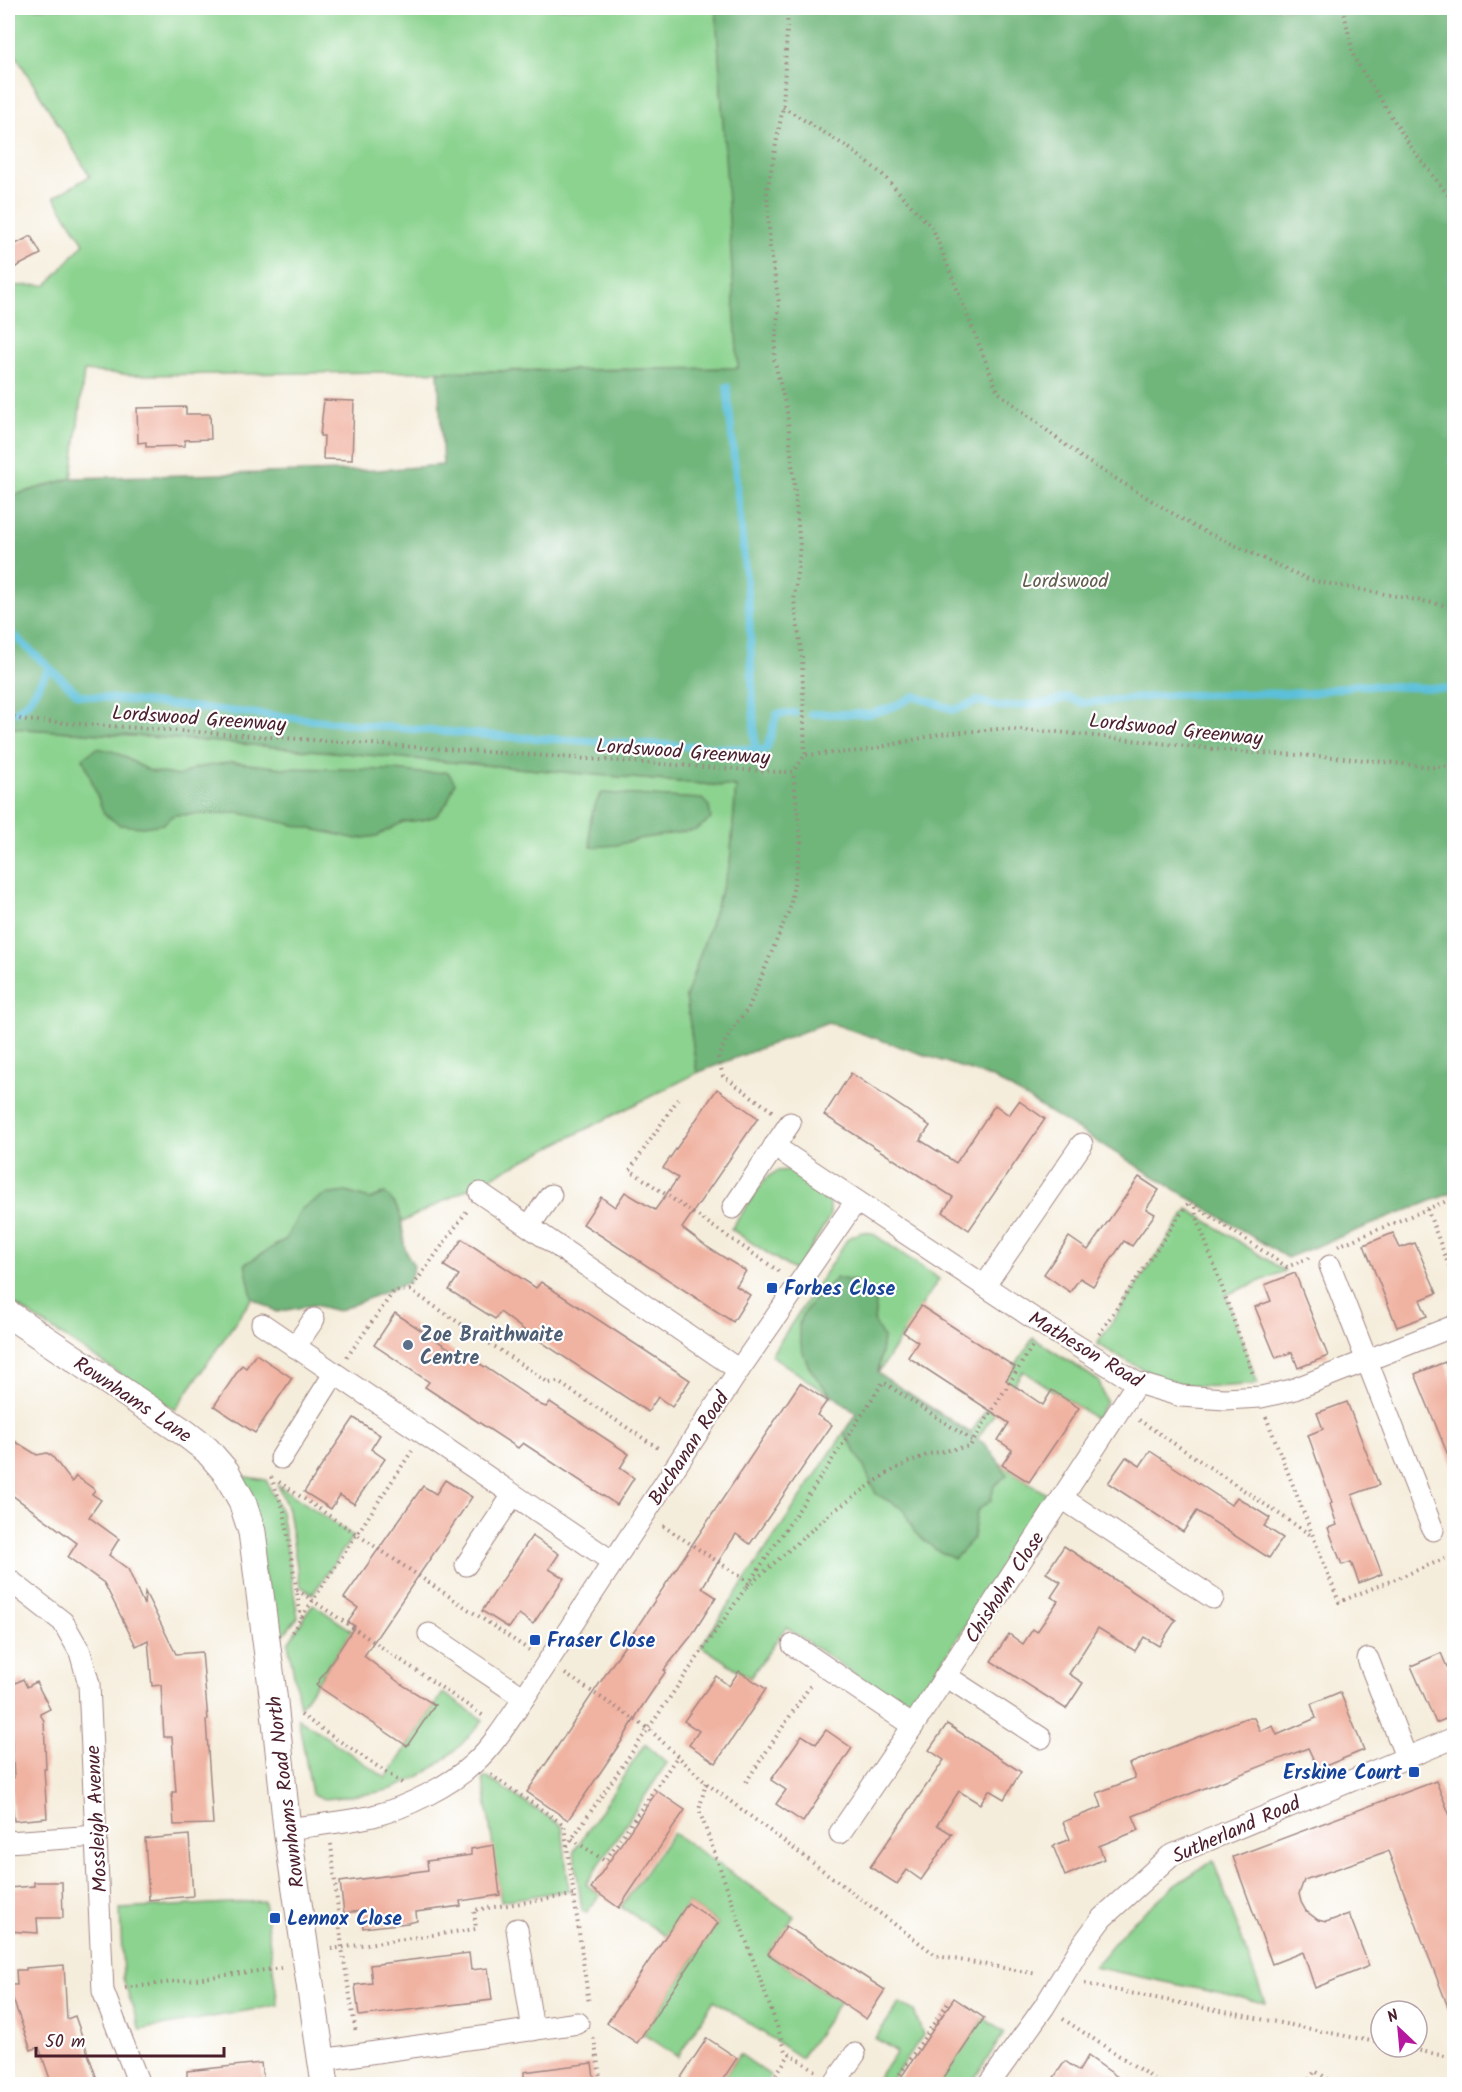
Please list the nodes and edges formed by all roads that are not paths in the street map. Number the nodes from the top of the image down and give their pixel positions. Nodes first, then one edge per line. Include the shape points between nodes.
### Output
1 (790, 1123) road end
2 (1082, 1144) dead end
3 (774, 1146) junction
4 (480, 1193) road end
5 (551, 1195) dead end
6 (856, 1201) junction
7 (733, 1208) dead end
8 (529, 1227) junction
9 (1327, 1256) road end
10 (986, 1285) junction
11 (8, 1314) edge
12 (314, 1319) dead end
13 (262, 1324) dead end
14 (1455, 1326) edge
15 (295, 1347) junction
16 (1367, 1360) junction
17 (739, 1371) junction
18 (334, 1374) junction
19 (1137, 1383) junction
20 (281, 1458) dead end
21 (513, 1495) junction
22 (1062, 1498) junction
23 (242, 1501) joint
24 (1433, 1530) dead end
25 (613, 1562) junction
26 (466, 1565) dead end
27 (8, 1579) edge
28 (1213, 1598) dead end
29 (429, 1634) dead end
30 (794, 1645) dead end
31 (1368, 1659) dead end
32 (946, 1676) junction
33 (524, 1698) junction
34 (914, 1726) junction
35 (1041, 1738) dead end
36 (1455, 1738) edge
37 (1406, 1757) junction
38 (287, 1830) junction
39 (840, 1833) dead end
40 (97, 1836) junction
41 (8, 1842) edge
42 (517, 1929) dead end
43 (587, 2022) road end
44 (533, 2030) junction
45 (855, 2054) dead end
46 (323, 2072) edge
47 (835, 2084) edge
48 (139, 2085) edge
49 (989, 2085) edge

1 - 3 street
2 - 10 street
3 - 6 street, Matheson Road
3 - 7 street
4 - 8 street
5 - 8 street
6 - 10 street, Matheson Road
6 - 17 street, Buchanan Road
8 - 17 street
9 - 16 street
10 - 19 street, Matheson Road
11 - 23 street, Rownhams Lane via 185,1432 226,1472
12 - 15 street
13 - 15 street
14 - 16 street, Matheson Road
15 - 18 street
16 - 19 street, Matheson Road via 1292,1390 1260,1397 1180,1396
16 - 24 street
17 - 25 street, Buchanan Road
18 - 20 street
18 - 21 street
19 - 22 street, Chisholm Close
21 - 25 street
21 - 26 street
22 - 28 street
22 - 32 street, Chisholm Close
23 - 38 street, Rownhams Road North via 252,1532
25 - 33 street, Buchanan Road
27 - 40 street, Mossleigh Avenue via 63,1622 80,1652 89,1684
29 - 33 street
30 - 34 street
31 - 37 street
32 - 34 street, Chisholm Close
32 - 35 street
33 - 38 street, Buchanan Road via 500,1734 448,1784 375,1815
34 - 39 street, Chisholm Close
36 - 37 street, Sutherland Road
37 - 49 street, Sutherland Road via 1170,1856 1102,1918
38 - 46 street, Rownhams Road North via 315,1957
40 - 41 street
40 - 48 street, Mossleigh Avenue via 104,1991
42 - 44 street
43 - 44 street
44 - 46 street via 360,2055
45 - 47 street

